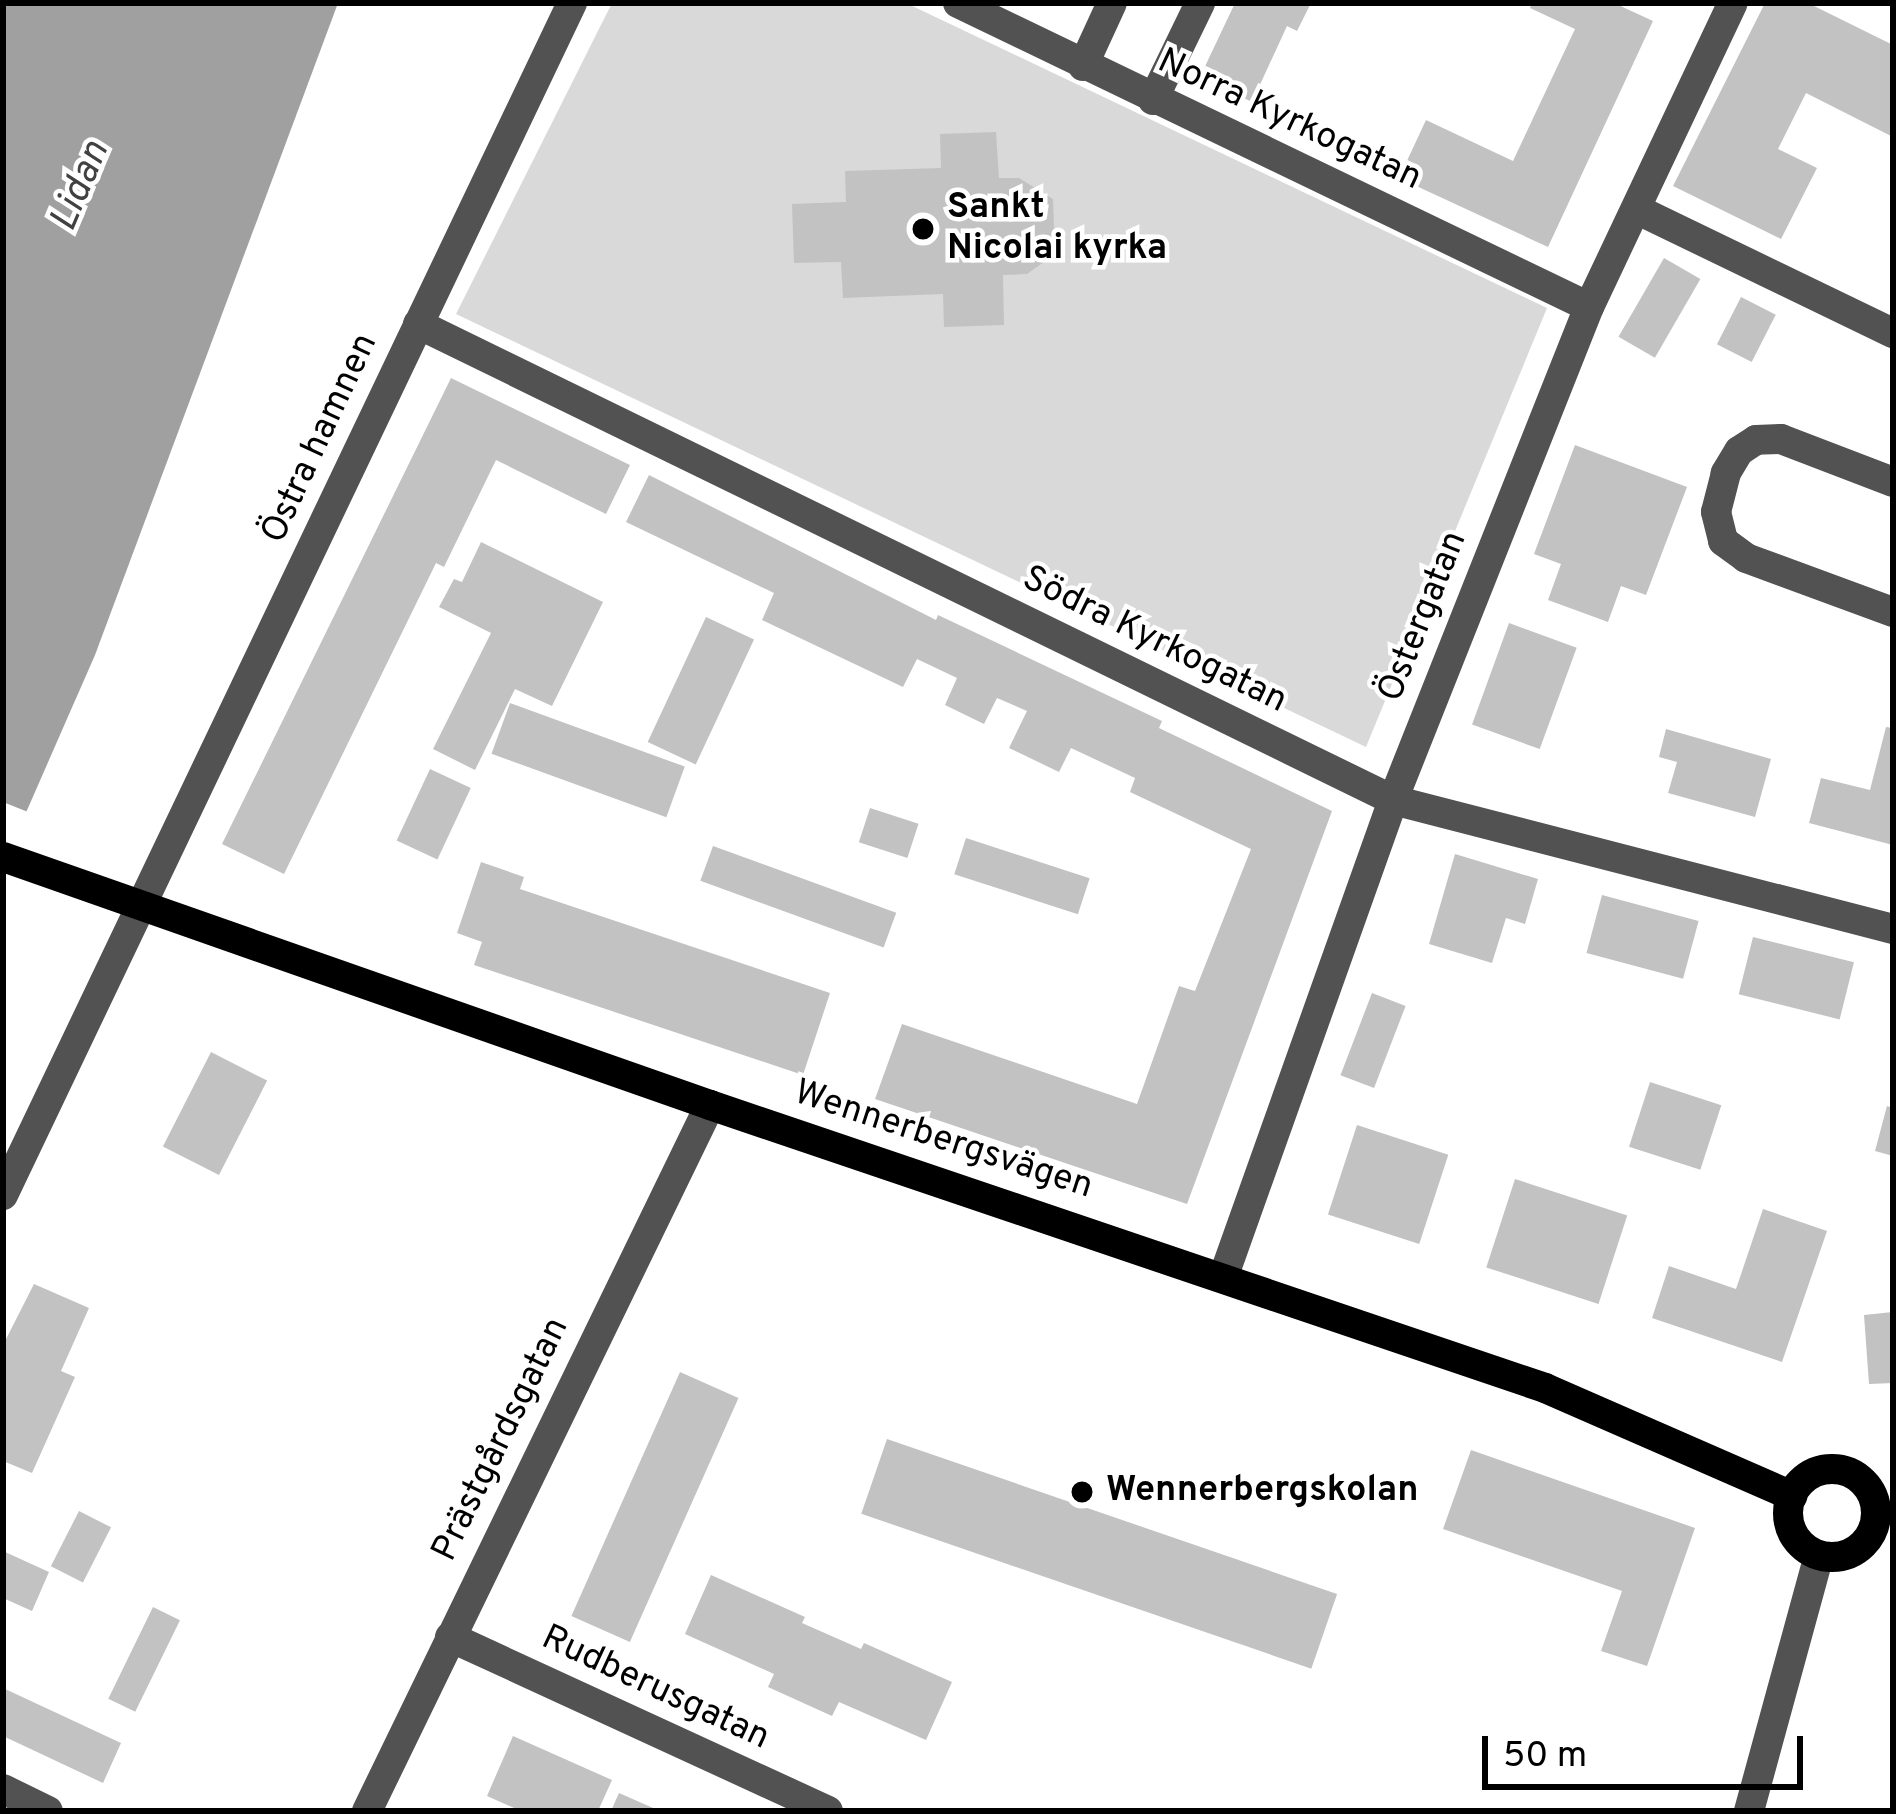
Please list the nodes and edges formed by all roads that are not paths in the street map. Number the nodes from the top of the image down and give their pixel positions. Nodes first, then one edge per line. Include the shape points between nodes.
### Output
1 (572, 3) edge
2 (958, 3) edge
3 (1112, 3) edge
4 (1201, 3) edge
5 (1732, 3) edge
6 (1083, 66) junction
7 (1153, 100) junction
8 (1636, 208) junction
9 (1589, 307) junction
10 (418, 324) junction
11 (1893, 333) edge
12 (1893, 482) edge
13 (1893, 612) edge
14 (1393, 800) junction
15 (3, 857) edge
16 (141, 908) junction
17 (1893, 929) edge
18 (710, 1106) junction
19 (3, 1195) edge
20 (1224, 1275) junction
21 (1792, 1496) junction
22 (1885, 1517) edge
23 (1819, 1555) junction
24 (449, 1637) junction
25 (3, 1789) edge
26 (48, 1811) edge
27 (368, 1811) edge
28 (829, 1811) edge
29 (1750, 1811) edge

1 - 10 street, Östra hamnen
2 - 6 street, Norra Kyrkogatan
3 - 6 street
4 - 7 street
5 - 8 street, Östergatan
6 - 7 street, Norra Kyrkogatan
7 - 9 street, Norra Kyrkogatan
8 - 9 street, Östergatan
8 - 11 street
9 - 14 street, Östergatan
10 - 14 street, Södra Kyrkogatan
10 - 16 street, Östra hamnen
12 - 13 street via 1781,439 1756,440 1726,472 1716,512 1724,542 1745,558
14 - 17 street, Södra Kyrkogatan
14 - 20 street, Östergatan
15 - 16 main road, Wennerbergsvägen
16 - 18 main road, Wennerbergsvägen
16 - 19 street, Östra hamnen
18 - 20 main road, Wennerbergsvägen
18 - 24 street, Prästgårdsgatan
20 - 21 main road, Wennerbergsvägen via 1545,1388
21 - 22 main road via 1815,1472 1838,1469 1866,1485
21 - 23 main road via 1790,1526
22 - 23 main road via 1857,1550
23 - 29 street
24 - 27 street, Prästgårdsgatan
24 - 28 street, Rudberusgatan
25 - 26 street

